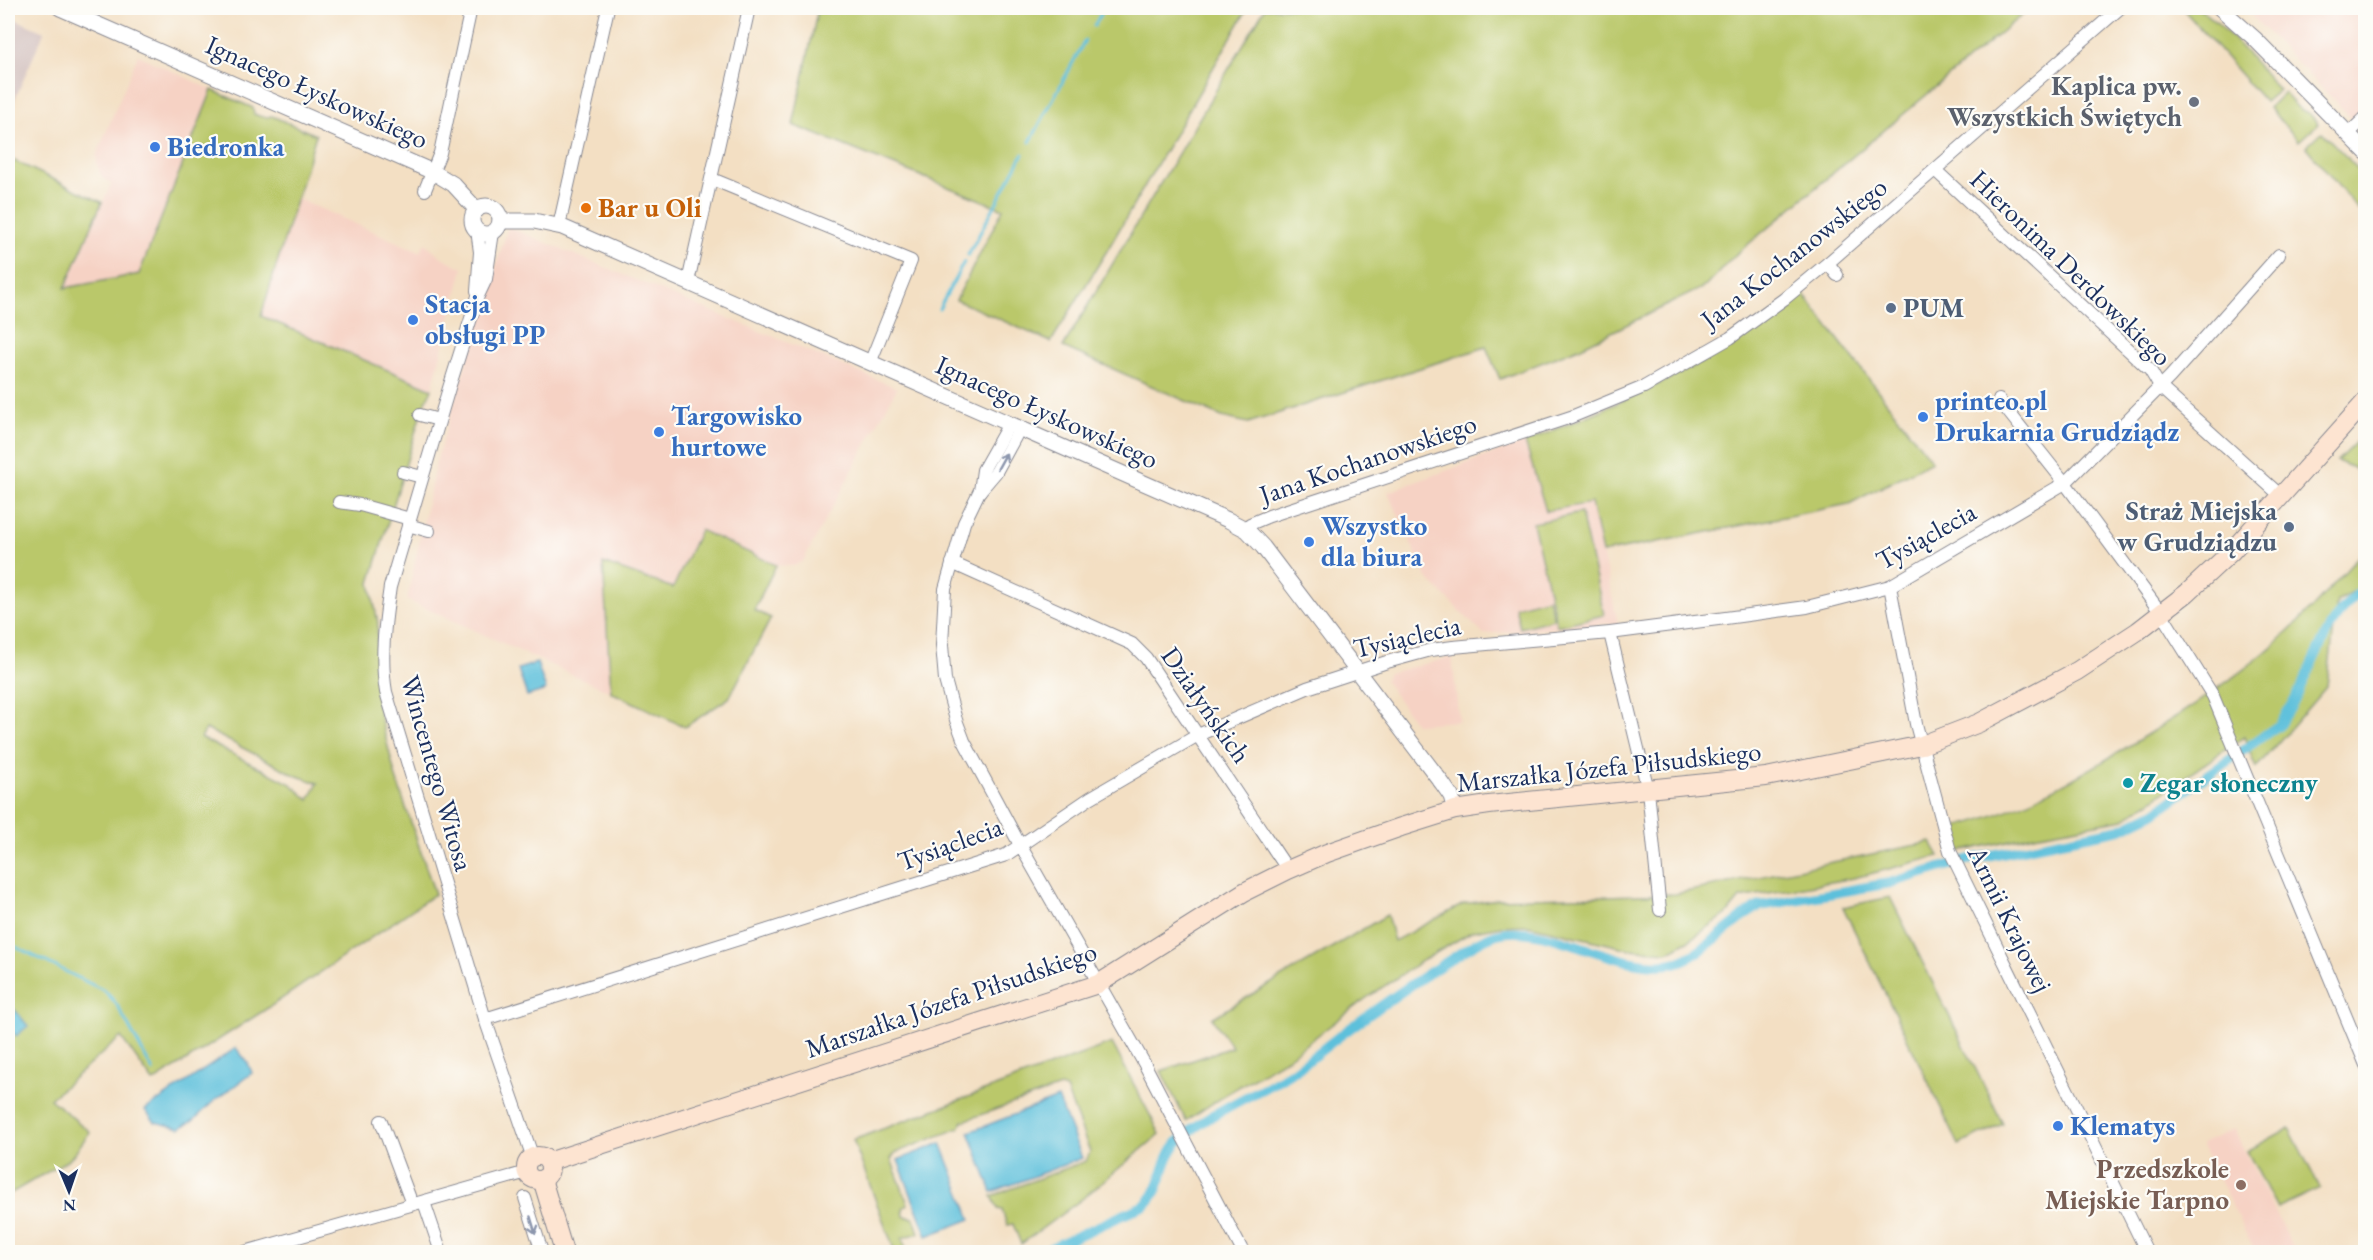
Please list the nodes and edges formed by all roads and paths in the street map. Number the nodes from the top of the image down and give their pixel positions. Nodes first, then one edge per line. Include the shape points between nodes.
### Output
1 (60, 8) edge
2 (471, 8) edge
3 (608, 8) edge
4 (748, 8) edge
5 (2120, 8) edge
6 (2220, 8) edge
7 (2366, 117) edge
8 (2348, 134) junction
9 (2366, 152) edge
10 (1935, 170) junction
11 (433, 172) junction
12 (711, 179) junction
13 (425, 190) dead end
14 (477, 210) junction
15 (497, 226) junction
16 (559, 226) junction
17 (477, 230) junction
18 (2279, 255) dead end
19 (1828, 262) junction
20 (1837, 275) dead end
21 (688, 282) junction
22 (478, 296) junction
23 (870, 363) junction
24 (2160, 387) junction
25 (1999, 400) dead end
26 (2366, 401) edge
27 (420, 415) dead end
28 (439, 420) junction
29 (1015, 426) junction
30 (403, 472) dead end
31 (422, 477) junction
32 (2065, 483) junction
33 (2281, 496) junction
34 (339, 502) dead end
35 (409, 522) junction
36 (1246, 530) junction
37 (429, 531) dead end
38 (952, 563) junction
39 (1890, 586) junction
40 (2161, 613) junction
41 (1610, 633) junction
42 (1359, 671) junction
43 (1198, 735) junction
44 (1922, 745) junction
45 (1648, 790) junction
46 (1455, 810) junction
47 (1020, 845) junction
48 (1288, 870) junction
49 (1659, 910) dead end
50 (1098, 984) junction
51 (485, 1018) junction
52 (2366, 1065) edge
53 (381, 1121) dead end
54 (538, 1168) junction
55 (525, 1198) dead end
56 (418, 1203) junction
57 (245, 1252) edge
58 (441, 1252) edge
59 (542, 1252) edge
60 (564, 1252) edge
61 (1243, 1252) edge
62 (2146, 1252) edge

1 - 11 street, Ignacego Łyskowskiego
2 - 11 street
3 - 16 street
4 - 12 street
5 - 10 street, Jana Kochanowskiego
6 - 8 street
7 - 8 street
8 - 9 street
10 - 19 street, Jana Kochanowskiego
10 - 24 street, Hieronima Derdowskiego via 2150,370
11 - 13 street
11 - 14 street, Ignacego Łyskowskiego via 453,184
12 - 21 street
12 - 23 street via 911,261
14 - 15 street via 485,206 494,208 500,216
14 - 17 street via 473,218
15 - 16 street, Ignacego Łyskowskiego via 534,221
15 - 17 street via 484,234
15 - 22 street, Wincentego Witosa via 486,279
16 - 21 street, Ignacego Łyskowskiego
17 - 22 street, Wincentego Witosa
18 - 24 street, Tysiąclecia
19 - 20 street
19 - 36 street, Jana Kochanowskiego via 1730,338 1644,387 1571,417 1269,516 1250,524
21 - 23 street, Ignacego Łyskowskiego
22 - 28 street, Wincentego Witosa
23 - 29 street, Ignacego Łyskowskiego
24 - 32 street, Tysiąclecia
24 - 33 street, Hieronima Derdowskiego
25 - 32 street
26 - 33 main road, Marszałka Józefa Piłsudskiego
27 - 28 street
28 - 31 street, Wincentego Witosa
29 - 36 street, Ignacego Łyskowskiego
29 - 38 street via 996,472 979,492 964,524
30 - 31 street
31 - 35 street, Wincentego Witosa
32 - 39 street, Tysiąclecia
32 - 40 street
33 - 40 main road, Marszałka Józefa Piłsudskiego via 2205,577
34 - 35 street
35 - 37 street
35 - 51 street, Wincentego Witosa via 387,606 384,683
36 - 42 street, Ignacego Łyskowskiego via 1263,546
38 - 43 street, Działyńskich via 1132,644 1146,657
38 - 47 street via 942,618 945,680 964,741
39 - 41 street, Tysiąclecia via 1808,607
39 - 44 street, Armii Krajowej
40 - 44 main road, Marszałka Józefa Piłsudskiego via 2084,667 2038,693 1979,723
40 - 52 street via 2213,696 2230,733
41 - 42 street, Tysiąclecia via 1431,650
41 - 45 street
42 - 43 street, Tysiąclecia via 1271,702
42 - 46 street, Ignacego Łyskowskiego via 1451,796
43 - 47 street, Tysiąclecia via 1090,798
43 - 48 street, Działyńskich
44 - 45 main road, Marszałka Józefa Piłsudskiego via 1756,779
44 - 62 street, Armii Krajowej via 1950,851
45 - 46 main road, Marszałka Józefa Piłsudskiego
45 - 49 street
46 - 48 main road, Marszałka Józefa Piłsudskiego via 1361,840
47 - 50 street
47 - 51 street, Tysiąclecia via 1006,855 982,863
48 - 50 main road, Marszałka Józefa Piłsudskiego via 1244,892
50 - 54 main road, Marszałka Józefa Piłsudskiego
50 - 61 street
51 - 54 street, Wincentego Witosa
53 - 56 street
54 - 56 street, Marszałka Józefa Piłsudskiego
54 - 60 main road
55 -> 59 street
56 - 57 street, Marszałka Józefa Piłsudskiego
56 - 58 street

